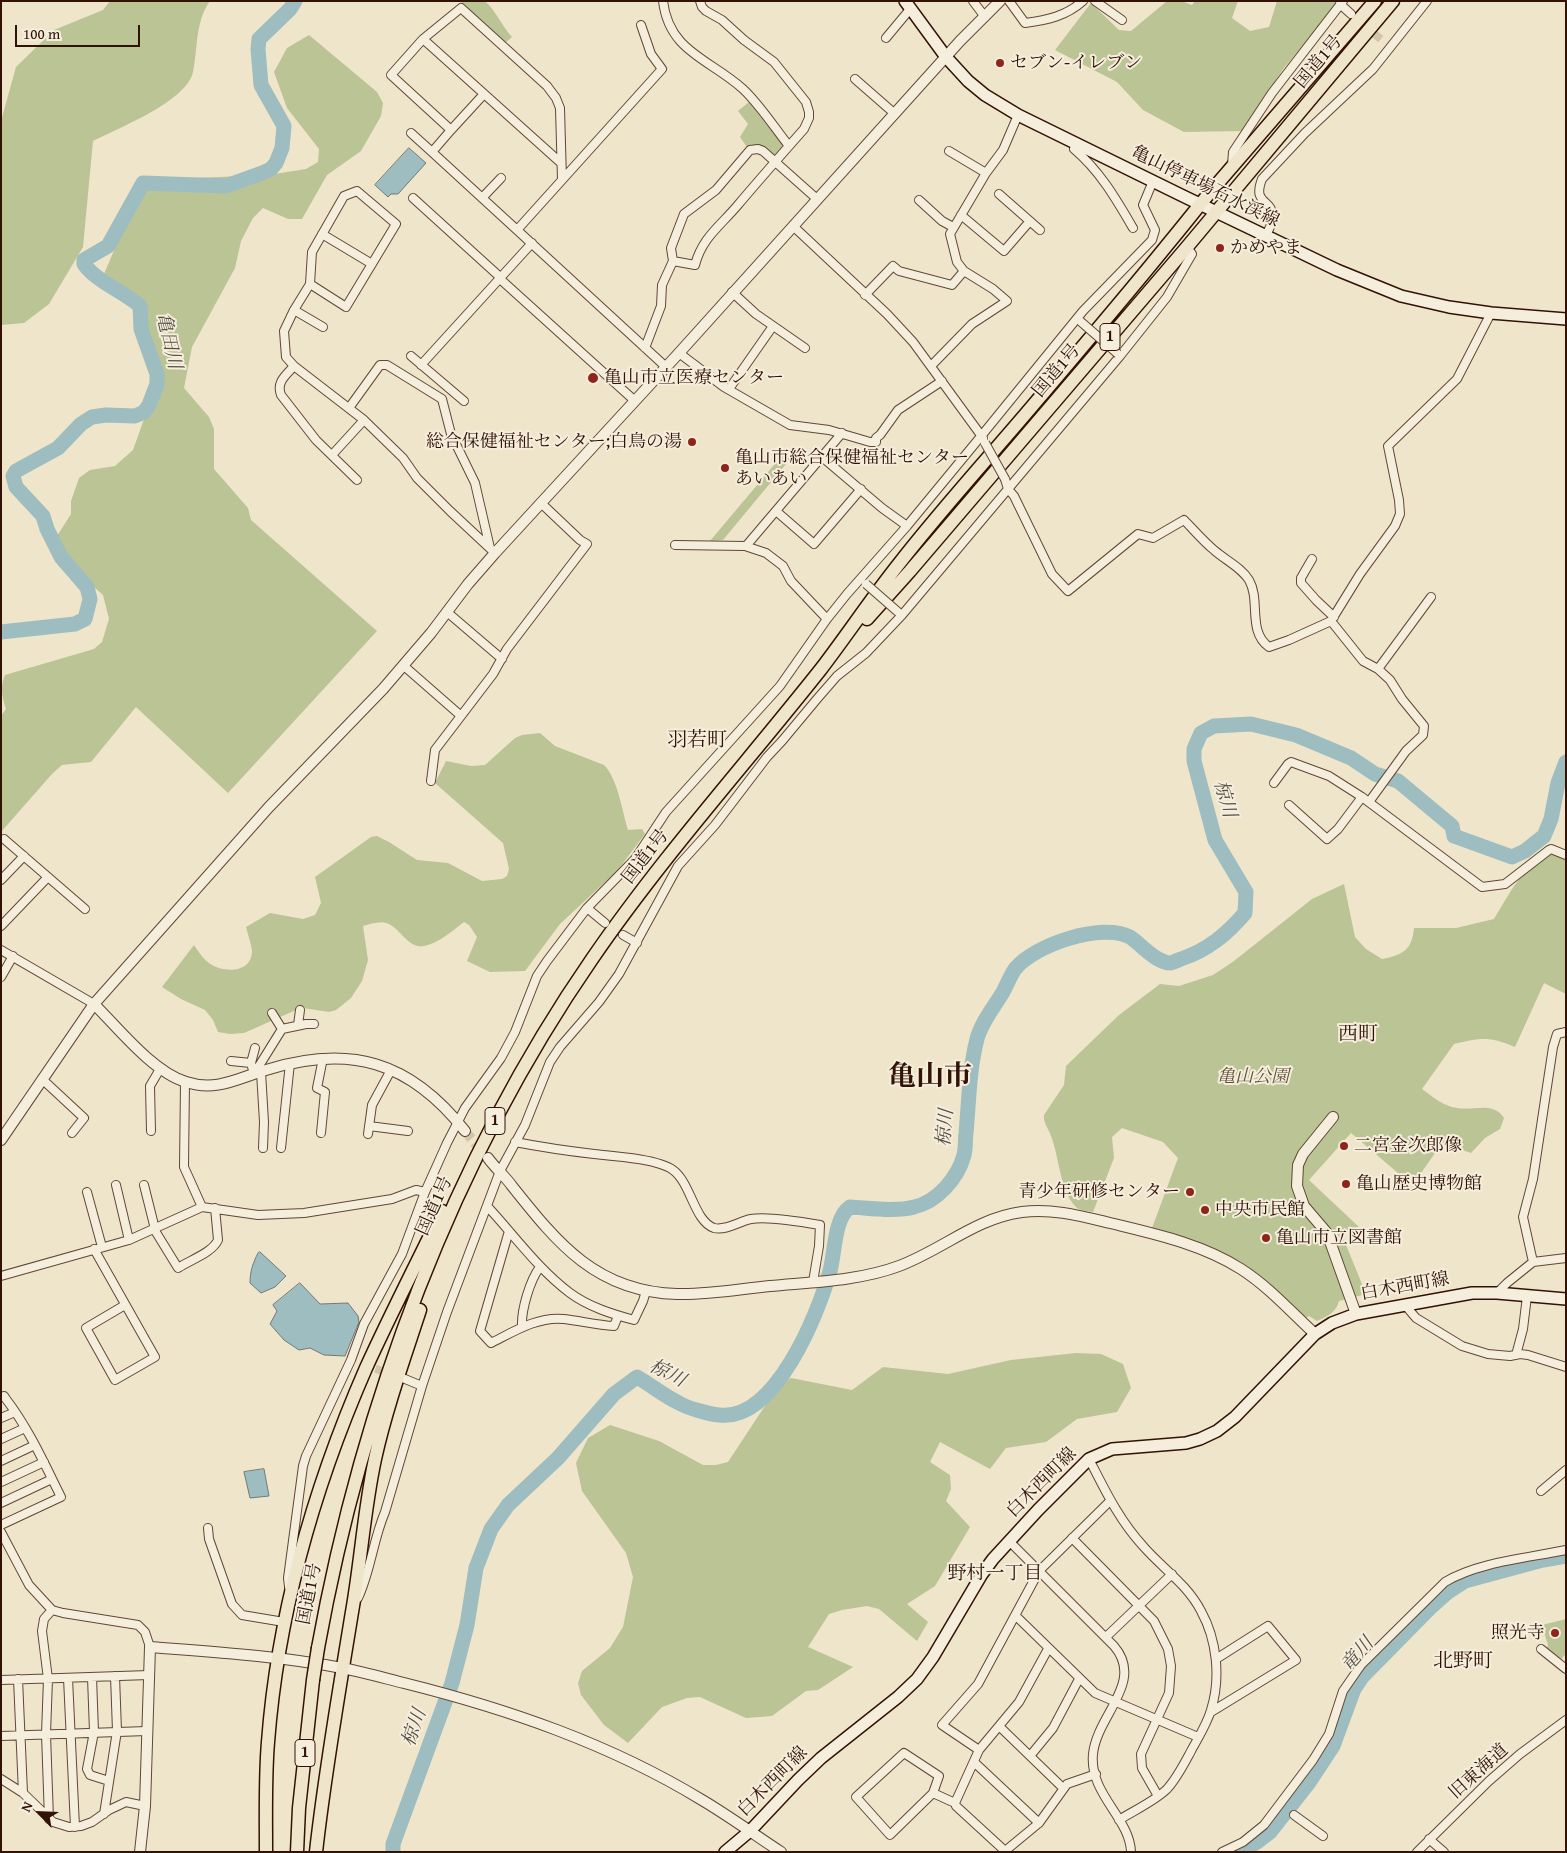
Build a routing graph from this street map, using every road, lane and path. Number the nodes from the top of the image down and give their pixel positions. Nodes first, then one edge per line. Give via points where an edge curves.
1 (663, 1) edge
2 (700, 1) edge
3 (973, 1) edge
4 (1000, 1) edge
5 (1009, 1) edge
6 (1083, 1) edge
7 (1095, 1) edge
8 (1375, 1) edge
9 (1393, 1) edge
10 (1427, 1) edge
11 (1342, 3) edge
12 (908, 5) edge
13 (1351, 14) tunnel mouth
14 (985, 17) junction
15 (1122, 20) dead end
16 (641, 25) dead end
17 (423, 38) junction
18 (886, 38) dead end
19 (1383, 41) tunnel mouth
20 (1390, 47) junction
21 (946, 58) junction
22 (855, 79) dead end
23 (484, 94) junction
24 (895, 114) junction
25 (1018, 115) junction
26 (451, 130) junction
27 (411, 133) dead end
28 (1076, 144) junction
29 (789, 146) junction
30 (950, 151) dead end
31 (432, 152) junction
32 (776, 161) junction
33 (561, 163) junction
34 (1232, 168) junction
35 (986, 173) junction
36 (501, 178) dead end
37 (562, 180) junction
38 (1153, 181) junction
39 (999, 194) dead end
40 (413, 198) dead end
41 (482, 198) junction
42 (818, 199) junction
43 (919, 200) dead end
44 (1200, 204) junction
45 (1216, 212) junction
46 (962, 215) junction
47 (1030, 221) junction
48 (793, 226) junction
49 (954, 227) junction
50 (1133, 228) dead end
51 (517, 230) junction
52 (1040, 230) dead end
53 (322, 234) junction
54 (1266, 236) junction
55 (532, 243) junction
56 (1187, 247) junction
57 (673, 261) junction
58 (372, 264) junction
59 (964, 271) junction
60 (500, 278) junction
61 (310, 284) junction
62 (732, 292) junction
63 (865, 295) junction
64 (294, 310) junction
65 (1491, 313) junction
66 (1562, 318) edge
67 (1078, 320) junction
68 (774, 326) junction
69 (323, 327) dead end
70 (646, 348) junction
71 (805, 348) dead end
72 (679, 353) junction
73 (1119, 355) junction
74 (411, 356) dead end
75 (421, 365) junction
76 (294, 366) junction
77 (931, 366) junction
78 (666, 367) junction
79 (942, 381) junction
80 (729, 389) junction
81 (635, 400) junction
82 (464, 401) dead end
83 (349, 408) junction
84 (364, 420) junction
85 (842, 433) junction
86 (983, 439) junction
87 (332, 455) junction
88 (822, 457) junction
89 (357, 480) dead end
90 (860, 489) junction
91 (1008, 489) junction
92 (541, 503) junction
93 (776, 511) junction
94 (907, 526) junction
95 (675, 545) dead end
96 (746, 546) junction
97 (492, 550) junction
98 (1312, 559) dead end
99 (860, 578) junction
100 (1430, 597) dead end
101 (447, 612) junction
102 (900, 613) junction
103 (827, 619) junction
104 (1332, 619) junction
105 (502, 659) junction
106 (404, 666) junction
107 (821, 668) junction
108 (1378, 669) junction
109 (460, 715) junction
110 (431, 781) dead end
111 (1274, 783) dead end
112 (1366, 799) junction
113 (1289, 805) dead end
114 (4, 839) dead end
115 (1566, 855) edge
116 (24, 856) junction
117 (48, 877) junction
118 (1, 880) edge
119 (587, 908) junction
120 (85, 909) dead end
121 (605, 923) dead end
122 (1, 926) edge
123 (623, 935) dead end
124 (637, 943) junction
125 (1, 950) edge
126 (13, 956) junction
127 (1, 977) edge
128 (94, 1004) junction
129 (300, 1010) dead end
130 (272, 1013) dead end
131 (314, 1024) dead end
132 (298, 1025) junction
133 (282, 1029) junction
134 (1566, 1032) edge
135 (255, 1048) dead end
136 (323, 1058) junction
137 (231, 1061) dead end
138 (290, 1063) junction
139 (251, 1064) junction
140 (160, 1069) junction
141 (391, 1070) junction
142 (258, 1073) junction
143 (42, 1079) junction
144 (185, 1082) junction
145 (1333, 1117) dead end
146 (495, 1121) junction
147 (458, 1122) junction
148 (150, 1131) dead end
149 (408, 1131) dead end
150 (465, 1131) tunnel mouth
151 (72, 1133) dead end
152 (321, 1133) dead end
153 (1, 1140) edge
154 (515, 1142) junction
155 (263, 1148) dead end
156 (281, 1148) dead end
157 (488, 1158) tunnel mouth
158 (500, 1171) junction
159 (116, 1185) dead end
160 (144, 1185) dead end
161 (87, 1192) dead end
162 (425, 1192) junction
163 (487, 1206) junction
164 (202, 1207) junction
165 (215, 1208) junction
166 (155, 1229) junction
167 (509, 1231) junction
168 (441, 1235) junction
169 (129, 1240) junction
170 (98, 1248) junction
171 (1566, 1258) edge
172 (1533, 1262) junction
173 (540, 1266) junction
174 (1, 1276) edge
175 (815, 1282) junction
176 (646, 1291) junction
177 (1497, 1293) junction
178 (1527, 1296) junction
179 (1566, 1299) edge
180 (125, 1305) junction
181 (1405, 1305) junction
182 (1356, 1314) junction
183 (618, 1316) junction
184 (522, 1327) junction
185 (1315, 1334) junction
186 (1516, 1355) junction
187 (350, 1360) junction
188 (362, 1364) tunnel mouth
189 (1566, 1367) edge
190 (405, 1380) dead end
191 (422, 1386) junction
192 (1, 1397) edge
193 (16, 1412) junction
194 (1, 1418) edge
195 (25, 1428) junction
196 (1, 1440) edge
197 (35, 1445) junction
198 (1089, 1459) junction
199 (1, 1461) edge
200 (44, 1462) junction
201 (1566, 1470) edge
202 (52, 1479) junction
203 (1, 1482) edge
204 (1540, 1490) dead end
205 (1110, 1501) junction
206 (1, 1504) edge
207 (1, 1525) edge
208 (208, 1528) dead end
209 (1, 1532) edge
210 (1072, 1538) junction
211 (1009, 1541) junction
212 (1566, 1550) edge
213 (1039, 1571) junction
214 (1172, 1574) junction
215 (290, 1593) junction
216 (1139, 1606) junction
217 (52, 1610) junction
218 (353, 1611) junction
219 (1016, 1616) junction
220 (284, 1622) junction
221 (1106, 1637) junction
222 (150, 1647) junction
223 (1048, 1649) junction
224 (1542, 1649) dead end
225 (277, 1659) junction
226 (1216, 1659) junction
227 (342, 1668) junction
228 (1566, 1669) edge
229 (149, 1675) junction
230 (115, 1676) junction
231 (92, 1677) junction
232 (68, 1678) junction
233 (18, 1679) junction
234 (48, 1679) junction
235 (1079, 1679) junction
236 (1, 1680) edge
237 (1115, 1701) junction
238 (1211, 1712) junction
239 (1157, 1718) junction
240 (1566, 1720) edge
241 (1000, 1727) junction
242 (147, 1730) junction
243 (117, 1731) junction
244 (94, 1732) junction
245 (71, 1733) junction
246 (46, 1734) junction
247 (21, 1735) junction
248 (1, 1736) edge
249 (1198, 1737) junction
250 (980, 1750) junction
251 (1030, 1756) junction
252 (974, 1762) junction
253 (1096, 1774) junction
254 (1, 1780) edge
255 (109, 1781) junction
256 (1064, 1788) junction
257 (23, 1793) junction
258 (933, 1794) junction
259 (1158, 1796) junction
260 (955, 1803) junction
261 (145, 1806) junction
262 (104, 1814) junction
263 (1294, 1816) dead end
264 (49, 1820) junction
265 (1119, 1820) junction
266 (1039, 1823) junction
267 (75, 1827) junction
268 (750, 1831) junction
269 (1323, 1836) dead end
270 (1429, 1838) junction
271 (266, 1847) edge
272 (140, 1852) edge
273 (297, 1852) edge
274 (316, 1852) edge
275 (725, 1852) edge
276 (781, 1852) edge
277 (1131, 1852) edge
278 (1222, 1852) edge
279 (1417, 1852) edge
280 (1444, 1852) edge

1 - 29 street via 666,19 676,37 686,48 744,90
2 - 29 street via 706,11 769,57 806,102 809,112 807,123
3 - 14 street
4 - 14 street
5 - 6 street via 1025,22 1050,20 1072,11
7 - 15 street
8 - 34 highway, 国道1号 / 1
9 - 45 highway, 国道1号 / 1
10 - 20 street
11 - 13 street
11 - 34 street via 1272,93 1233,152
12 - 18 street
12 - 21 main road, 亀山停車場石水渓線
14 - 21 street
16 - 37 street via 651,54 662,70
17 - 23 street
17 - 26 street via 391,75
17 - 33 street via 461,8 548,86 560,108
19 - 20 street
20 - 54 street via 1373,69 1262,179 1260,199 1271,210 1273,218
21 - 24 street
21 - 25 main road, 亀山停車場石水渓線 via 985,95
22 - 24 street
23 - 26 street
23 - 33 street
24 - 42 street
25 - 28 main road, 亀山停車場石水渓線
25 - 35 street via 1003,150
26 - 31 street
27 - 31 street
28 - 38 main road, 亀山停車場石水渓線
28 - 50 street via 1074,149 1090,163
29 - 32 street
30 - 35 street
31 - 41 street
32 - 42 street
32 - 57 street via 735,210 714,229 698,252 695,265
32 - 57 street via 758,149 746,153 716,190 684,214 672,248
33 - 37 street
34 - 44 highway, 国道1号 / 1
35 - 46 street
36 - 41 street
37 - 51 street
38 - 44 main road, 亀山停車場石水渓線
38 - 67 street via 1142,205 1154,225 1154,235
39 - 47 street
40 - 60 street
41 - 51 street
42 - 48 street
43 - 49 street via 942,221
44 - 45 main road, 亀山停車場石水渓線
44 - 107 highway, 国道1号 / 1 via 899,562
45 - 54 main road, 亀山停車場石水渓線
45 - 56 highway, 国道1号 / 1
46 - 47 street via 1004,251
46 - 49 street
47 - 52 street
48 - 62 street
48 - 63 street
49 - 59 street via 950,234 957,262
51 - 55 street
53 - 58 street
53 - 58 street via 344,196 357,192 396,224
53 - 61 street via 312,252
54 - 65 main road, 亀山停車場石水渓線 via 1401,296
55 - 60 street
55 - 70 street
56 - 73 street via 1192,254 1167,297
56 - 107 highway, 国道1号 / 1 via 910,571
57 - 70 street via 662,285 661,306
58 - 61 street via 346,307
59 - 63 street via 952,285 892,266
59 - 77 street via 1007,301 972,324
60 - 75 street
60 - 81 street
61 - 64 street
62 - 68 street
62 - 72 street
63 - 77 street via 887,314
64 - 69 street
64 - 76 street via 284,331 286,356
65 - 66 main road, 亀山停車場石水渓線
65 - 104 street via 1457,379 1388,446 1400,514
67 - 73 street, bridge
67 - 86 street via 1027,378
68 - 71 street
68 - 80 street
70 - 78 street
72 - 78 street
72 - 80 street
73 - 91 street
74 - 75 street
75 - 82 street
76 - 83 street
76 - 87 street via 279,385 281,395
77 - 79 street
78 - 81 street
79 - 85 street via 898,410 876,442 862,441
79 - 86 street
80 - 85 street via 790,425
81 - 92 street
83 - 84 street
83 - 97 street via 380,365 387,364 442,399 451,434 475,483
84 - 87 street
84 - 97 street via 403,458 417,478
85 - 88 street
86 - 91 street, bridge
86 - 94 street
87 - 89 street
88 - 90 street
88 - 93 street
90 - 93 street via 814,544
90 - 94 street
91 - 102 street
91 - 104 street via 1052,574 1068,591 1138,534 1153,538 1184,520 1248,579 1261,642 1269,647
92 - 97 street
92 - 105 street via 588,544
93 - 96 street
94 - 99 street
95 - 96 street
96 - 103 street via 766,553 783,566 791,581
97 - 101 street
98 - 104 street via 1301,583
99 - 102 street, bridge
99 - 103 street
100 - 108 street
101 - 105 street
101 - 106 street
102 - 124 street via 866,653 837,676 678,866
103 - 119 street via 786,678 666,812 635,860
104 - 108 street via 1363,661
105 - 109 street
106 - 109 street
106 - 128 street via 269,807
107 - 146 highway, 国道1号 / 1 via 699,817 608,936 527,1061
108 - 112 street via 1424,726 1423,735
109 - 110 street via 434,750
111 - 112 street via 1288,764 1295,762 1329,776
112 - 113 street via 1328,839
112 - 115 street via 1482,887 1505,884 1549,850
114 - 116 street
116 - 117 street
116 - 118 street
117 - 120 street
117 - 122 street
119 - 121 street
119 - 147 street via 537,976 501,1058
123 - 124 street
124 - 154 street via 599,1002 550,1062
125 - 126 street
126 - 127 street
126 - 128 street
128 - 140 street
128 - 143 street
129 - 132 street
130 - 133 street
131 - 132 street
132 - 133 street
133 - 142 street
134 - 172 street via 1556,1034 1533,1179 1523,1217
135 - 139 street
136 - 138 street
136 - 141 street via 355,1060
136 - 152 street via 317,1088 325,1092
137 - 139 street
138 - 142 street
138 - 156 street
139 - 142 street
140 - 144 street
140 - 148 street via 150,1086
141 - 147 street via 424,1088
141 - 149 street via 372,1105 369,1130
142 - 144 street via 228,1084 203,1086
142 - 155 street via 264,1122
143 - 151 street via 84,1118
143 - 153 street
144 - 164 street via 184,1167
145 - 182 street via 1303,1154 1298,1165 1297,1186 1304,1206 1327,1234
146 - 168 highway, 国道1号 / 1
146 - 215 highway, 1 via 479,1139 468,1159 367,1367 323,1477
147 - 150 street
147 - 162 street
154 - 158 street
154 - 175 street via 633,1159 672,1169 683,1180 703,1218 714,1228 760,1218 820,1225
157 - 158 street
158 - 163 street
158 - 176 street via 554,1236 579,1260 608,1279
159 - 169 street
160 - 166 street
161 - 170 street
162 - 165 street via 416,1190 392,1199 304,1213 258,1215
162 - 187 street via 402,1254 364,1324
163 - 167 street
163 - 191 street
164 - 165 street
164 - 166 street
165 - 166 street via 216,1244 178,1268
166 - 169 street
167 - 173 street
167 - 184 street via 480,1331 491,1343
168 - 218 highway, 1 via 444,1244 396,1382 375,1458
168 - 273 highway, 国道1号 / 1, bridge via 388,1370 340,1538 313,1680
169 - 170 street
170 - 174 street
170 - 180 street
171 - 172 street
172 - 177 street
173 - 183 street via 571,1293 598,1309
173 - 184 street via 522,1317
175 - 176 street via 687,1294
175 - 185 street via 872,1274 902,1265 969,1229 999,1217 1024,1211 1055,1212 1087,1217 1186,1243 1212,1254 1252,1277
176 - 183 street via 634,1320
177 - 178 main road, 白木西町線
177 - 181 main road, 白木西町線 via 1472,1293
178 - 179 main road, 白木西町線
178 - 186 street
180 - 180 street via 155,1357 115,1380 86,1328
181 - 182 main road, 白木西町線
181 - 186 street via 1416,1318 1462,1346 1488,1354
182 - 185 main road, 白木西町線
183 - 184 street via 614,1326 562,1319
185 - 198 main road, 白木西町線 via 1236,1417 1217,1431 1186,1442 1112,1449
186 - 189 street via 1528,1355
187 - 188 street
187 - 215 street via 303,1466 288,1578
190 - 191 street
191 - 218 street via 378,1528 368,1576
192 - 193 street via 4,1396
193 - 194 street
193 - 195 street
195 - 196 street
195 - 197 street
197 - 199 street
197 - 200 street
198 - 205 street
198 - 211 main road, 白木西町線
200 - 202 street
200 - 203 street
201 - 204 street
202 - 206 street
202 - 207 street via 61,1497
205 - 210 street
205 - 214 street via 1139,1542
208 - 220 street via 232,1604 242,1614
209 - 217 street via 29,1585
210 - 213 street
210 - 216 street
211 - 213 street
211 - 268 main road, 白木西町線 via 982,1574 917,1679 821,1758
212 - 278 street via 1476,1568 1454,1577 1436,1590 1353,1676 1340,1698 1324,1745 1264,1825 1243,1842
213 - 219 street
213 - 221 street
214 - 216 street
214 - 226 street via 1202,1611
215 - 220 highway
216 - 221 street
216 - 239 street via 1161,1633 1172,1666 1169,1693
217 - 222 street via 138,1625 145,1632
217 - 234 street via 44,1619 42,1631
218 - 227 highway
219 - 223 street
219 - 250 street via 978,1684 942,1725
220 - 225 highway
221 - 237 street via 1121,1654 1126,1670
222 - 225 street
222 - 229 street
223 - 235 street
223 - 241 street via 1019,1702
224 - 228 street
225 - 227 street
225 - 271 highway via 267,1744
226 - 238 street
226 - 238 street via 1268,1626 1296,1660
227 - 268 street via 469,1699 584,1740 702,1799
227 - 274 highway
229 - 230 street
229 - 242 street
230 - 231 street
230 - 243 street
231 - 232 street
231 - 244 street
232 - 234 street
232 - 245 street
233 - 234 street
233 - 236 street
233 - 247 street
234 - 246 street
235 - 237 street via 1095,1693
235 - 251 street via 1053,1728
237 - 239 street
237 - 253 street via 1096,1742 1093,1759
238 - 249 street
239 - 249 street
239 - 259 street via 1143,1748 1141,1762
240 - 270 street, 旧東海道 via 1520,1754
241 - 250 street
241 - 251 street
242 - 243 street
242 - 261 street
243 - 244 street
243 - 255 street
244 - 245 street
244 - 255 street via 87,1769 90,1775
245 - 246 street
245 - 267 street
246 - 247 street
246 - 264 street
247 - 248 street
247 - 257 street
249 - 259 street via 1178,1775
250 - 252 street
251 - 256 street
252 - 260 street
252 - 266 street
253 - 256 street
253 - 265 street via 1103,1796
254 - 257 street
255 - 262 street
256 - 266 street
257 - 264 street
258 - 258 street via 939,1776 904,1753 856,1798 890,1835
258 - 260 street
259 - 265 street
260 - 266 street via 1005,1851
261 - 262 street via 126,1802
261 - 272 street
262 - 267 street
263 - 269 street
264 - 267 street via 60,1826
265 - 277 street via 1130,1842
268 - 275 main road, 白木西町線
268 - 276 street
270 - 279 street, 旧東海道
270 - 280 street

